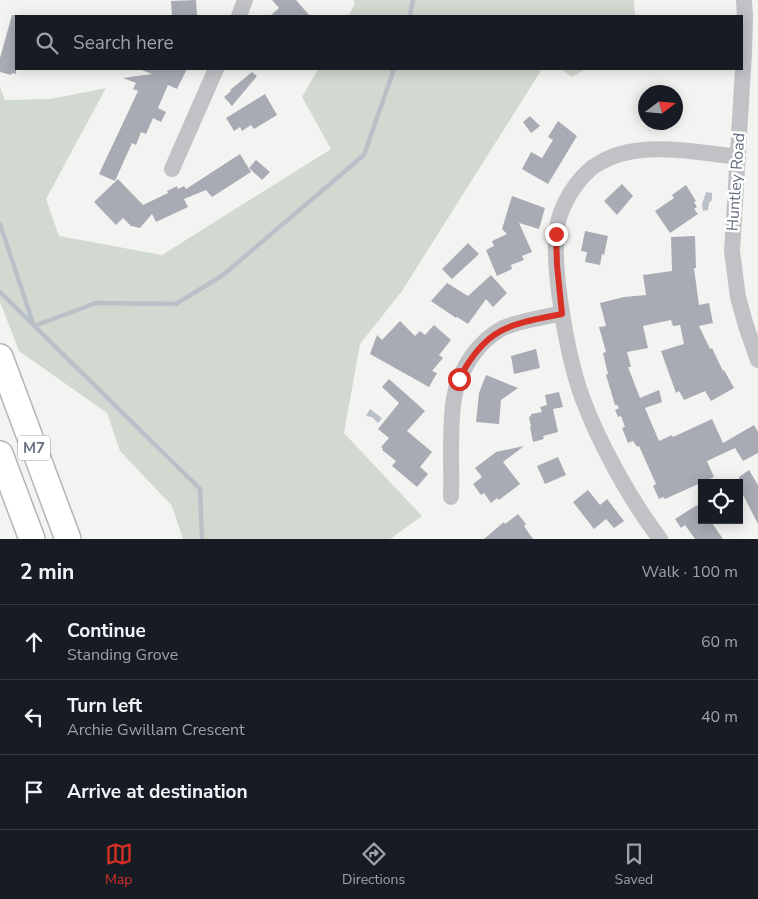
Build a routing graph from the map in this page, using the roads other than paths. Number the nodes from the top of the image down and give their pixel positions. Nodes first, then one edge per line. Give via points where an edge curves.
1 (245, 0) edge
2 (744, 0) edge
3 (239, 15) edge
4 (216, 70) edge
5 (738, 157) junction
6 (172, 169) dead end
7 (562, 314) junction
8 (0, 357) edge
9 (758, 360) edge
10 (0, 454) edge
11 (451, 497) dead end
12 (32, 539) edge
13 (68, 539) edge
14 (660, 539) edge

1 - 3 street
2 - 5 street, Huntley Road
4 - 6 street
5 - 7 street via 634,150 600,162 582,177 560,215 556,234
5 - 9 street, Huntley Road via 732,251 738,297
7 - 11 street via 504,328 490,337 466,366 454,398
7 - 14 street via 582,396 621,479
8 - 13 highway, M7
10 - 12 highway, M7

